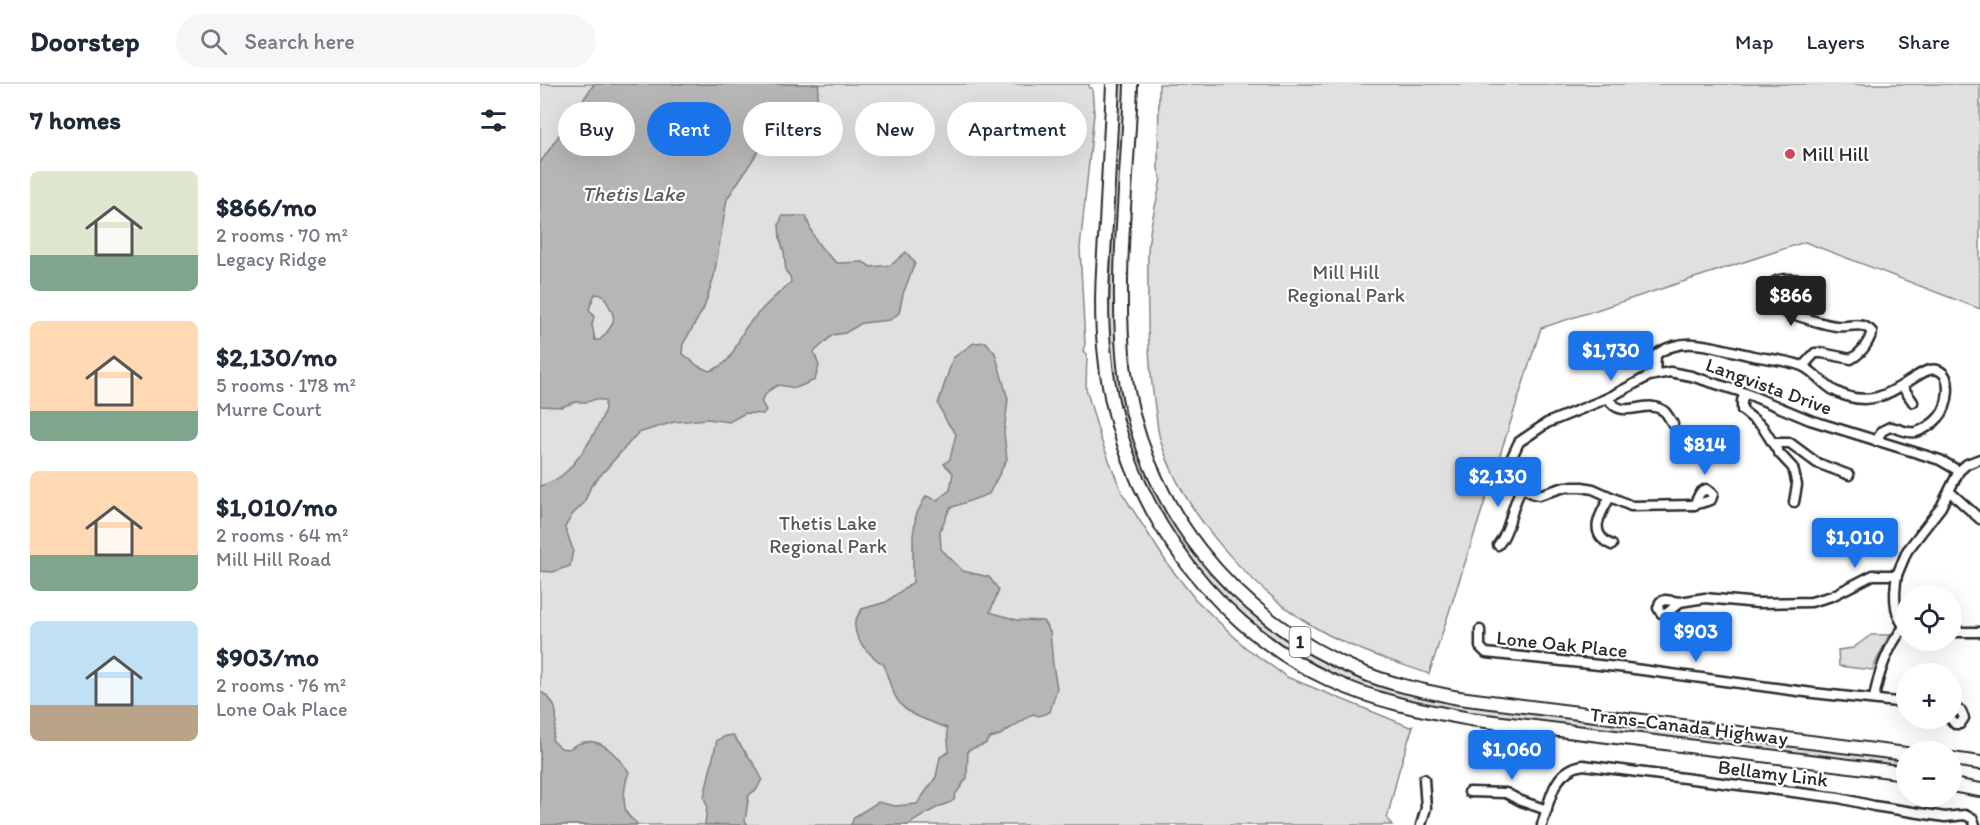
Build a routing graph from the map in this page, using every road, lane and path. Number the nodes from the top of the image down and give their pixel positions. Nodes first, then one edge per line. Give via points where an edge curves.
1 (1113, 84) edge
2 (1131, 84) edge
3 (1138, 84) edge
4 (1128, 143) junction
5 (1818, 282) dead end
6 (1803, 366) junction
7 (1655, 374) junction
8 (1902, 386) junction
9 (1745, 393) junction
10 (1608, 398) junction
11 (1913, 402) dead end
12 (1673, 424) dead end
13 (1876, 441) junction
14 (1773, 443) junction
15 (1980, 459) edge
16 (1959, 471) junction
17 (1849, 475) dead end
18 (1522, 488) junction
19 (1950, 492) junction
20 (1610, 497) junction
21 (1794, 502) dead end
22 (1694, 505) dead end
23 (1980, 519) edge
24 (1498, 545) dead end
25 (1612, 545) dead end
26 (1896, 574) junction
27 (1896, 600) edge
28 (1680, 602) dead end
29 (1480, 630) dead end
30 (1962, 632) edge
31 (1980, 632) edge
32 (1896, 643) edge
33 (1874, 699) junction
34 (1896, 702) edge
35 (1896, 753) edge
36 (1962, 760) edge
37 (1980, 763) edge
38 (1838, 764) junction
39 (1896, 772) edge
40 (1896, 776) edge
41 (1424, 779) dead end
42 (1962, 779) edge
43 (1980, 782) edge
44 (1962, 787) edge
45 (1980, 790) edge
46 (1469, 792) dead end
47 (1547, 810) junction
48 (1975, 824) edge
49 (1421, 825) edge
50 (1542, 825) edge

1 - 38 highway, Trans-Canada Highway / 1 via 1102,306 1112,406 1132,468 1164,532 1199,580 1240,620 1283,653 1329,679 1407,707 1481,720
2 - 4 highway, Trans-Canada Highway / 1
3 - 4 highway
4 - 35 highway, Trans-Canada Highway / 1 via 1121,316 1135,420 1154,473 1193,541 1218,573 1272,623 1335,661 1416,690
5 - 6 street via 1780,279 1770,284 1767,301 1772,308 1823,324 1860,325 1872,332 1859,354 1851,359 1815,353
6 - 7 street via 1694,344 1664,348 1656,355
6 - 8 street via 1835,391 1859,399 1884,396
7 - 9 street, Langvista Drive via 1680,373
7 - 10 street, Langvista Drive
8 - 11 street
8 - 13 street via 1926,370 1940,371 1948,384 1943,411 1923,429 1911,432 1890,427 1882,430
9 - 13 street, Langvista Drive via 1809,420
9 - 14 street via 1742,410 1762,426
10 - 12 street via 1620,410 1654,407 1664,411
10 - 18 street, Langvista Drive via 1547,423 1519,442 1510,468
13 - 16 street, Langvista Drive via 1940,460
14 - 17 street via 1790,443 1817,463
14 - 21 street via 1793,468 1797,485
15 - 16 street
16 - 19 street
18 - 20 street via 1539,495 1558,488 1582,487
18 - 24 street
19 - 23 street
19 - 26 street via 1907,551
20 - 22 street via 1637,507
20 - 25 street via 1599,516 1598,528 1602,539
26 - 27 street
26 - 28 street via 1873,575 1811,602 1749,603 1705,598
29 - 33 street, Lone Oak Place via 1480,647 1486,653
30 - 31 street
32 - 33 street via 1882,667
33 - 34 street, Lone Oak Place
36 - 37 highway
38 - 39 highway, Trans-Canada Highway / 1
38 - 40 highway
41 - 49 street via 1426,808
42 - 43 highway
44 - 45 highway
46 - 47 street via 1506,793
47 - 48 street, Bellamy Link via 1556,783 1565,771 1583,765 1839,798 1945,817 1965,815
47 - 50 street

